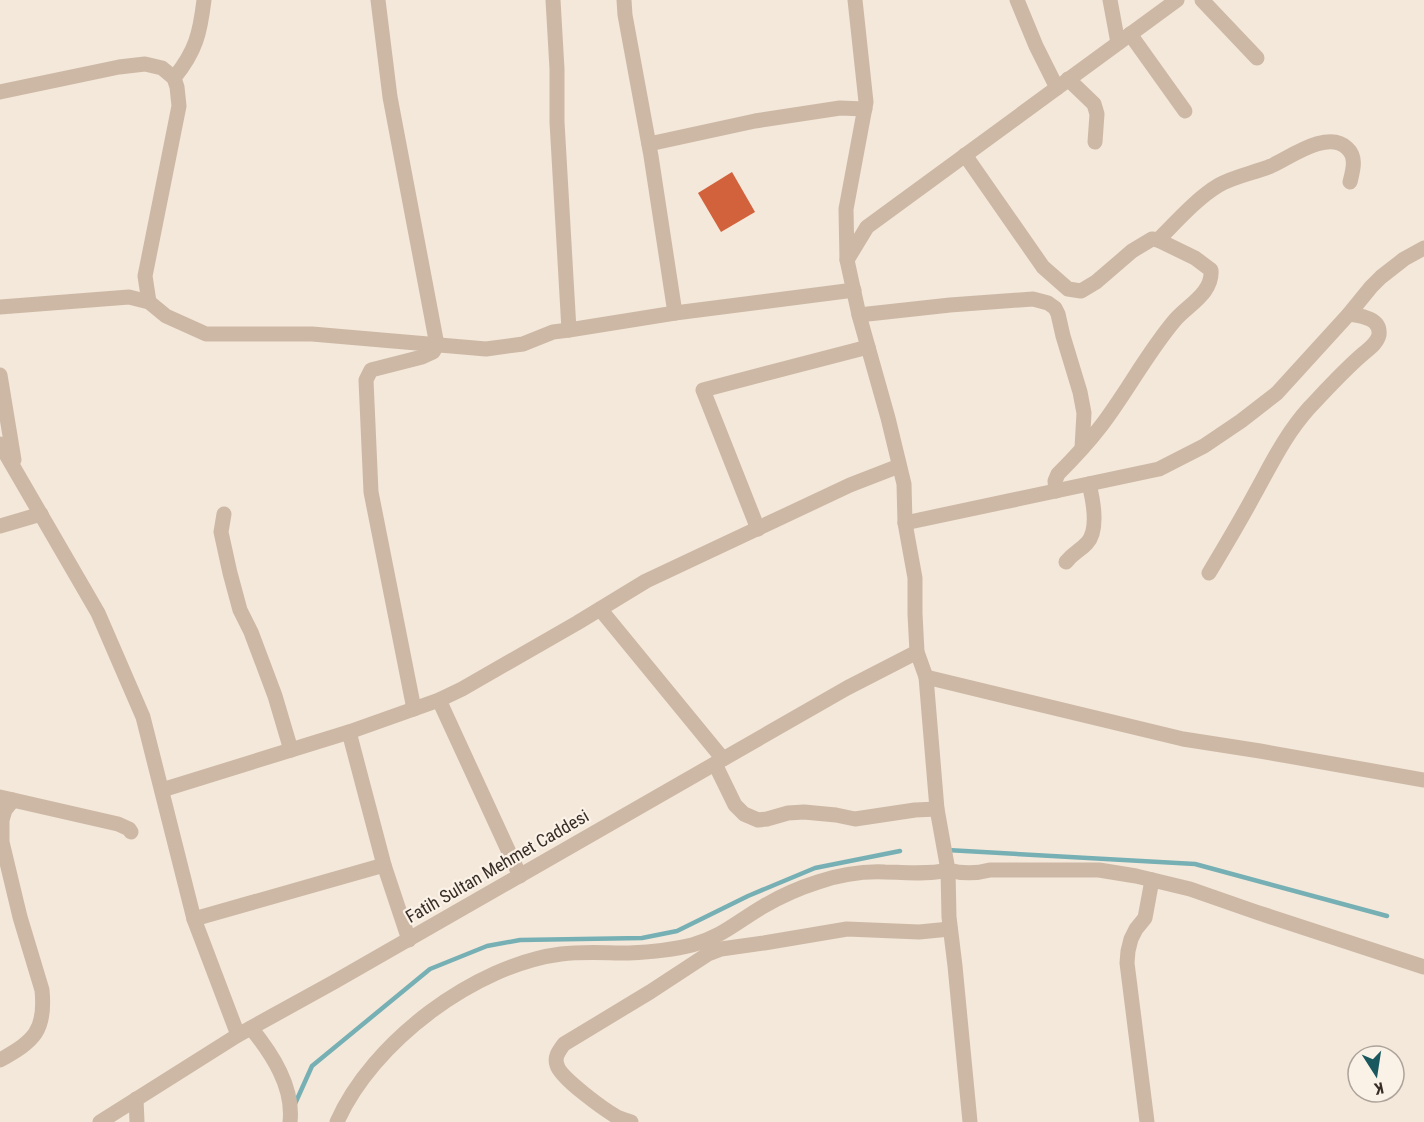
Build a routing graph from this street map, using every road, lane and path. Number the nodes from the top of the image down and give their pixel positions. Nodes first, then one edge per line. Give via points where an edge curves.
1 (204, 0) edge
2 (378, 0) edge
3 (553, 0) edge
4 (624, 0) edge
5 (855, 0) edge
6 (1017, 0) edge
7 (1110, 0) edge
8 (1178, 0) edge
9 (1202, 0) edge
10 (1124, 39) junction
11 (1257, 58) dead end
12 (174, 78) junction
13 (1063, 83) junction
14 (0, 92) edge
15 (865, 109) junction
16 (1185, 111) dead end
17 (1095, 142) dead end
18 (649, 144) junction
19 (965, 154) junction
20 (1350, 182) dead end
21 (1158, 240) junction
22 (1424, 248) edge
23 (847, 260) junction
24 (854, 290) junction
25 (149, 302) junction
26 (0, 307) edge
27 (1351, 312) junction
28 (675, 313) junction
29 (859, 315) junction
30 (569, 330) junction
31 (437, 345) junction
32 (868, 347) junction
33 (0, 375) edge
34 (0, 444) edge
35 (1082, 448) junction
36 (899, 466) junction
37 (15, 469) junction
38 (1089, 484) junction
39 (1056, 491) junction
40 (41, 514) junction
41 (224, 514) dead end
42 (905, 523) junction
43 (0, 526) edge
44 (758, 529) junction
45 (1066, 562) dead end
46 (1209, 573) dead end
47 (600, 609) junction
48 (917, 652) junction
49 (926, 677) junction
50 (439, 700) junction
51 (414, 709) junction
52 (349, 732) junction
53 (291, 750) junction
54 (719, 761) junction
55 (1424, 780) edge
56 (162, 790) junction
57 (7, 798) edge
58 (938, 809) junction
59 (131, 832) dead end
60 (384, 865) junction
61 (948, 870) junction
62 (520, 876) junction
63 (1152, 880) junction
64 (194, 919) junction
65 (950, 928) junction
66 (408, 940) junction
67 (1424, 967) edge
68 (244, 1031) junction
69 (0, 1060) edge
70 (136, 1099) junction
71 (100, 1122) edge
72 (137, 1122) edge
73 (290, 1122) edge
74 (337, 1122) edge
75 (631, 1122) edge
76 (970, 1122) edge
77 (1147, 1122) edge

1 - 12 street via 197,40
2 - 31 street via 390,97
3 - 30 street
4 - 18 street
5 - 15 street
6 - 13 street via 1036,46
7 - 10 street
8 - 10 street
9 - 11 street
10 - 13 street
10 - 16 street
12 - 14 street via 145,64
12 - 25 street via 179,106 145,276
13 - 17 street via 1094,104
13 - 19 street
15 - 18 street via 840,108 755,121
15 - 23 street via 846,209
18 - 28 street
19 - 21 street via 1043,267 1068,288 1081,291 1132,251 1149,240
19 - 23 street via 867,227
20 - 21 street via 1353,158 1343,144 1309,146 1272,166 1218,186
21 - 35 street via 1206,265 1211,270 1210,280 1200,297 1177,318
22 - 27 street via 1386,272
23 - 24 street
24 - 28 street
24 - 29 street
25 - 26 street via 129,297
25 - 31 street via 166,316 206,334 312,334
27 - 38 street via 1277,393 1204,446 1159,469
27 - 46 street via 1376,324 1376,343 1346,368 1294,424
28 - 30 street
29 - 32 street
29 - 35 street via 1033,299 1048,303 1058,314 1080,392 1084,412
30 - 31 street via 524,344 486,350
31 - 51 street via 422,357 370,370 366,380 371,492
32 - 36 street
32 - 44 street via 703,390
33 - 37 street
34 - 37 street
35 - 39 street via 1058,474
36 - 42 street via 904,484
36 - 44 street
37 - 40 street
38 - 39 street
38 - 45 street via 1094,529 1090,540
39 - 42 street
40 - 43 street
40 - 56 street via 98,613 143,717
41 - 53 street via 221,532 240,610
42 - 48 street via 915,578
44 - 47 street via 646,581
47 - 50 street
47 - 54 street
48 - 49 street
48 - 54 street, Fatih Sultan Mehmet Caddesi
49 - 55 street via 1183,738
49 - 58 street
50 - 51 street
50 - 62 street
51 - 52 street
52 - 53 street
52 - 60 street
53 - 56 street
54 - 58 street via 735,805 758,820 804,812 855,819
54 - 62 street, Fatih Sultan Mehmet Caddesi
56 - 64 street
57 - 59 street via 118,824
57 - 69 street via 3,842 43,1002 36,1033
58 - 61 street
60 - 64 street
60 - 66 street
61 - 63 street via 1099,870
61 - 65 street
61 - 74 street via 840,876 800,888 702,942 643,952 558,954 497,972 447,1000 404,1033 360,1081
62 - 66 street, Fatih Sultan Mehmet Caddesi
63 - 67 street via 1190,889
63 - 77 street via 1145,918 1128,951
64 - 68 street
65 - 75 street via 919,932 847,929 708,954 564,1044 556,1055 558,1070 590,1098
65 - 76 street
66 - 68 street, Fatih Sultan Mehmet Caddesi
68 - 70 street, Fatih Sultan Mehmet Caddesi
68 - 73 street via 272,1057 285,1083
70 - 71 street, Fatih Sultan Mehmet Caddesi
70 - 72 street

